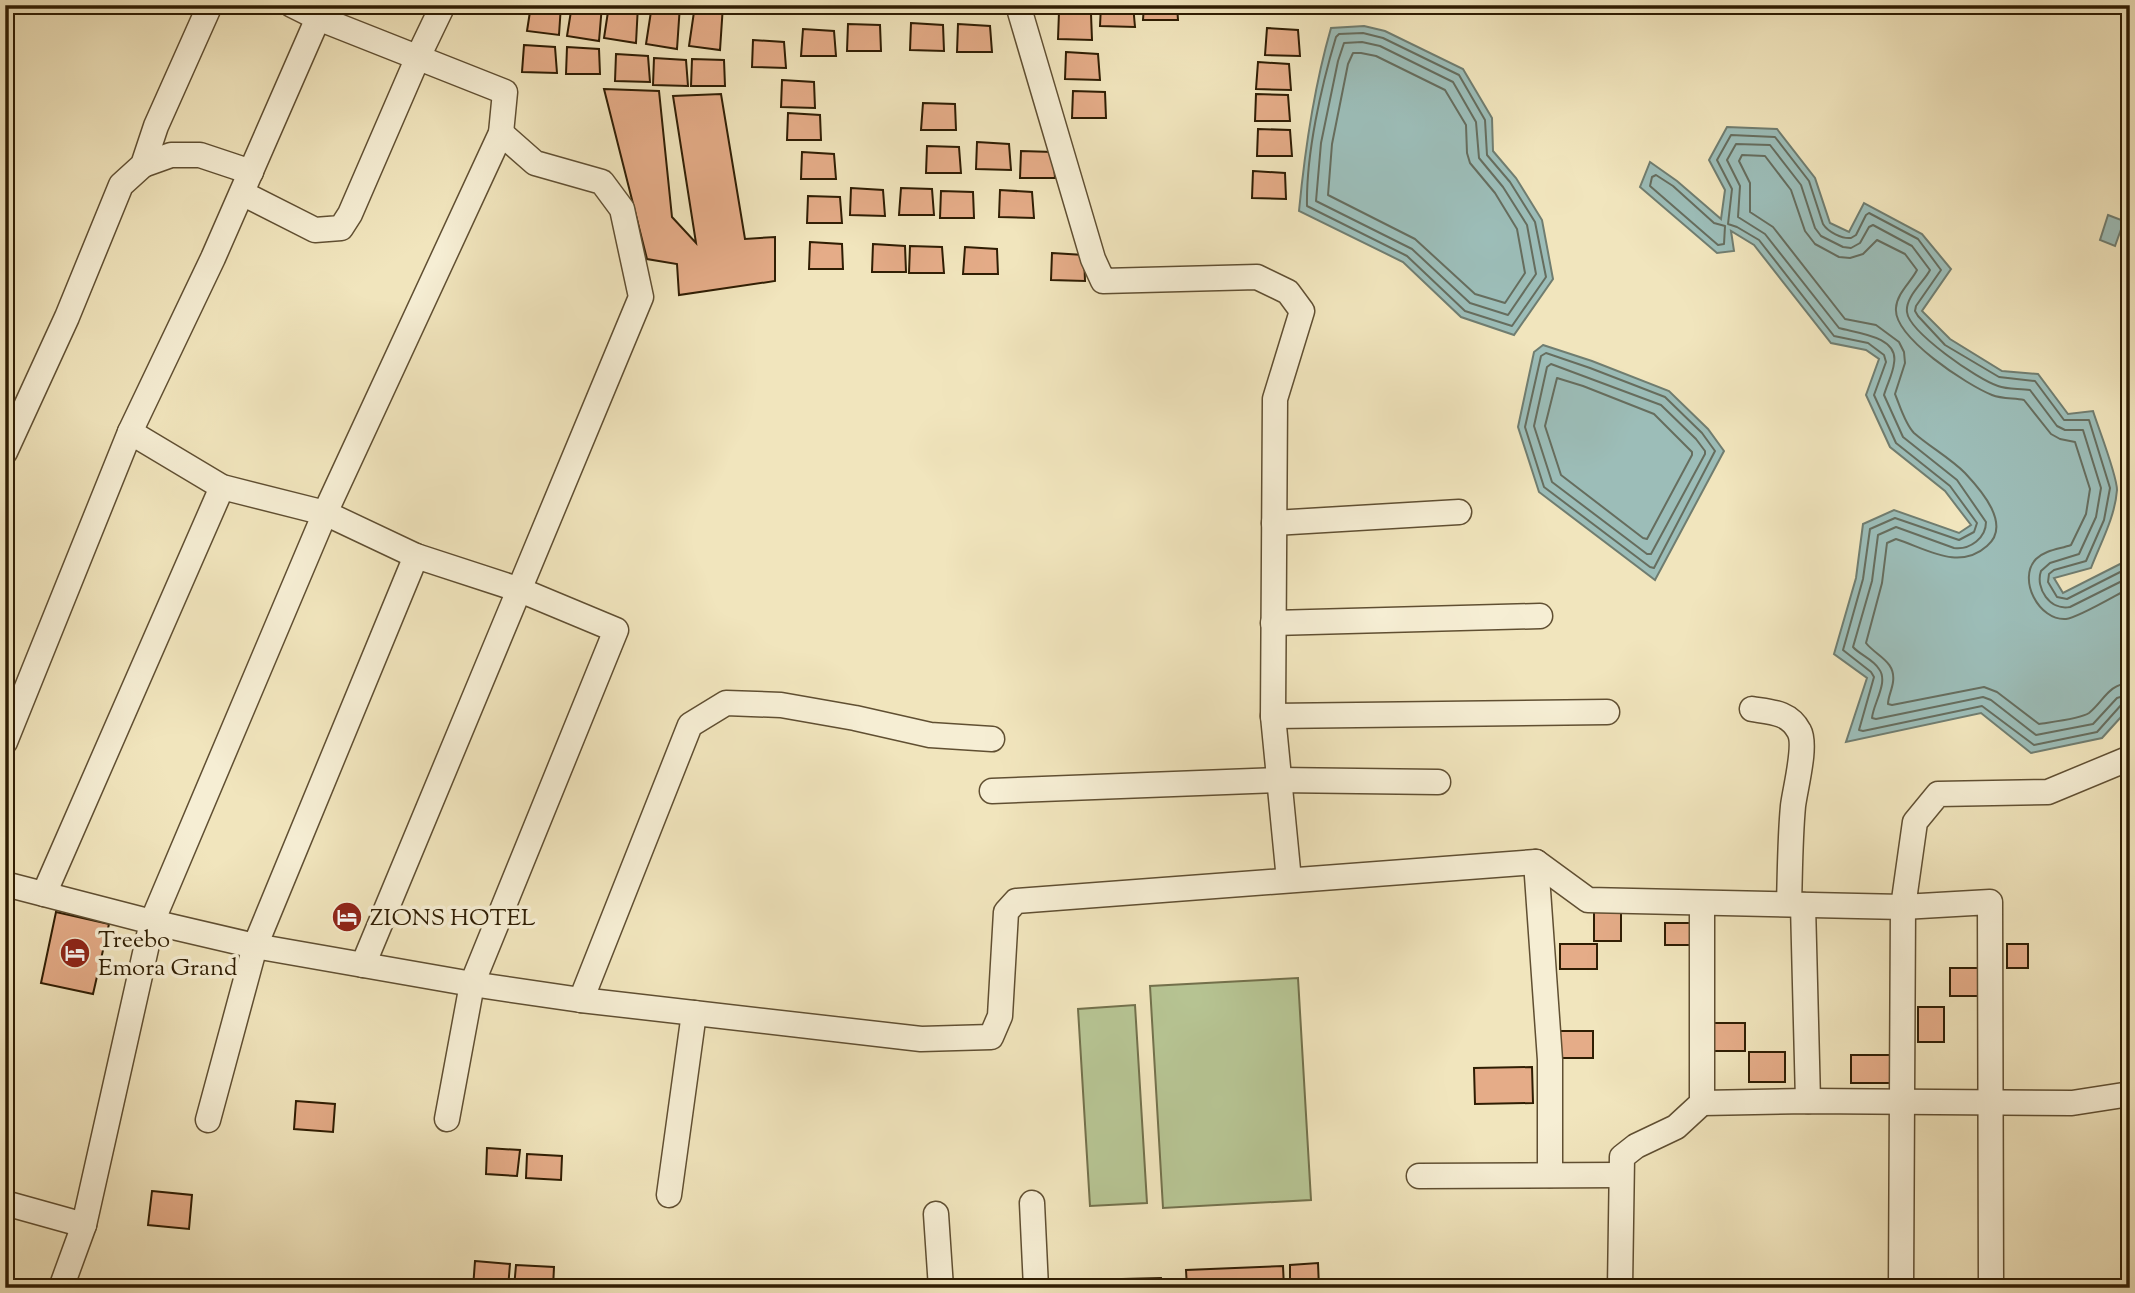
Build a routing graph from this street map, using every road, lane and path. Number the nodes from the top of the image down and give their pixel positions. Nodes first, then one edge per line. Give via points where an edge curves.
1 (211, 5) edge
2 (292, 5) edge
3 (443, 5) edge
4 (1018, 5) edge
5 (318, 18) junction
6 (418, 57) junction
7 (501, 133) junction
8 (143, 165) junction
9 (246, 182) junction
10 (130, 432) junction
11 (5, 452) edge
12 (222, 487) junction
13 (1459, 512) dead end
14 (325, 513) junction
15 (1274, 523) junction
16 (416, 556) junction
17 (520, 590) junction
18 (1540, 616) dead end
19 (1273, 623) junction
20 (1752, 709) dead end
21 (1607, 712) dead end
22 (1273, 716) junction
23 (992, 739) dead end
24 (5, 742) edge
25 (2130, 758) edge
26 (1278, 780) junction
27 (1438, 782) dead end
28 (992, 792) dead end
29 (1536, 862) junction
30 (1289, 880) junction
31 (5, 884) edge
32 (44, 894) junction
33 (1702, 903) junction
34 (1796, 905) junction
35 (1903, 906) junction
36 (152, 922) junction
37 (255, 946) junction
38 (363, 965) junction
39 (472, 984) junction
40 (581, 1000) junction
41 (694, 1013) junction
42 (2130, 1094) edge
43 (1808, 1101) junction
44 (1901, 1101) junction
45 (1991, 1101) junction
46 (1702, 1103) junction
47 (447, 1119) dead end
48 (208, 1120) dead end
49 (1550, 1175) junction
50 (1620, 1175) junction
51 (1419, 1176) dead end
52 (669, 1195) dead end
53 (5, 1203) edge
54 (1032, 1203) dead end
55 (936, 1214) dead end
56 (84, 1225) junction
57 (61, 1288) edge
58 (941, 1288) edge
59 (1036, 1288) edge
60 (1620, 1288) edge
61 (1901, 1288) edge
62 (1990, 1288) edge

1 - 8 street
2 - 5 street
3 - 6 street
4 - 15 street via 1103,281 1257,277 1288,292 1302,311 1275,399
5 - 6 street
5 - 9 street
6 - 7 street via 505,92
6 - 9 street via 341,228 315,230
7 - 14 street
7 - 17 street via 535,163 602,182 622,209 641,297
8 - 9 street via 171,155 200,155
8 - 11 street via 121,184
9 - 10 street
10 - 12 street
10 - 24 street
12 - 14 street
12 - 32 street
13 - 15 street
14 - 16 street
14 - 36 street
15 - 19 street
16 - 17 street
16 - 37 street
17 - 38 street
17 - 39 street via 616,630
18 - 19 street
19 - 22 street
20 - 34 street via 1790,718 1801,733 1793,806
21 - 22 street
22 - 26 street
23 - 40 street via 930,735 781,705 726,703 690,724
25 - 35 street via 2048,792 1938,794 1915,822
26 - 27 street
26 - 28 street
26 - 30 street
29 - 30 street
29 - 33 street via 1588,900
29 - 49 street via 1550,1060
30 - 41 street via 1016,901 1006,912 1000,1016 991,1037 921,1039
31 - 32 street
32 - 36 street
33 - 34 street
33 - 46 street
34 - 35 street
34 - 43 street
35 - 44 street
35 - 45 street via 1990,902
36 - 37 street
36 - 56 street
37 - 38 street
37 - 48 street
38 - 39 street
39 - 40 street
39 - 47 street
40 - 41 street
41 - 52 street
42 - 45 street via 2072,1103
43 - 44 street
43 - 46 street
44 - 45 street
44 - 61 street
45 - 62 street
46 - 50 street via 1676,1127 1622,1157
49 - 50 street
49 - 51 street
50 - 60 street
53 - 56 street
54 - 59 street
55 - 58 street
56 - 57 street

